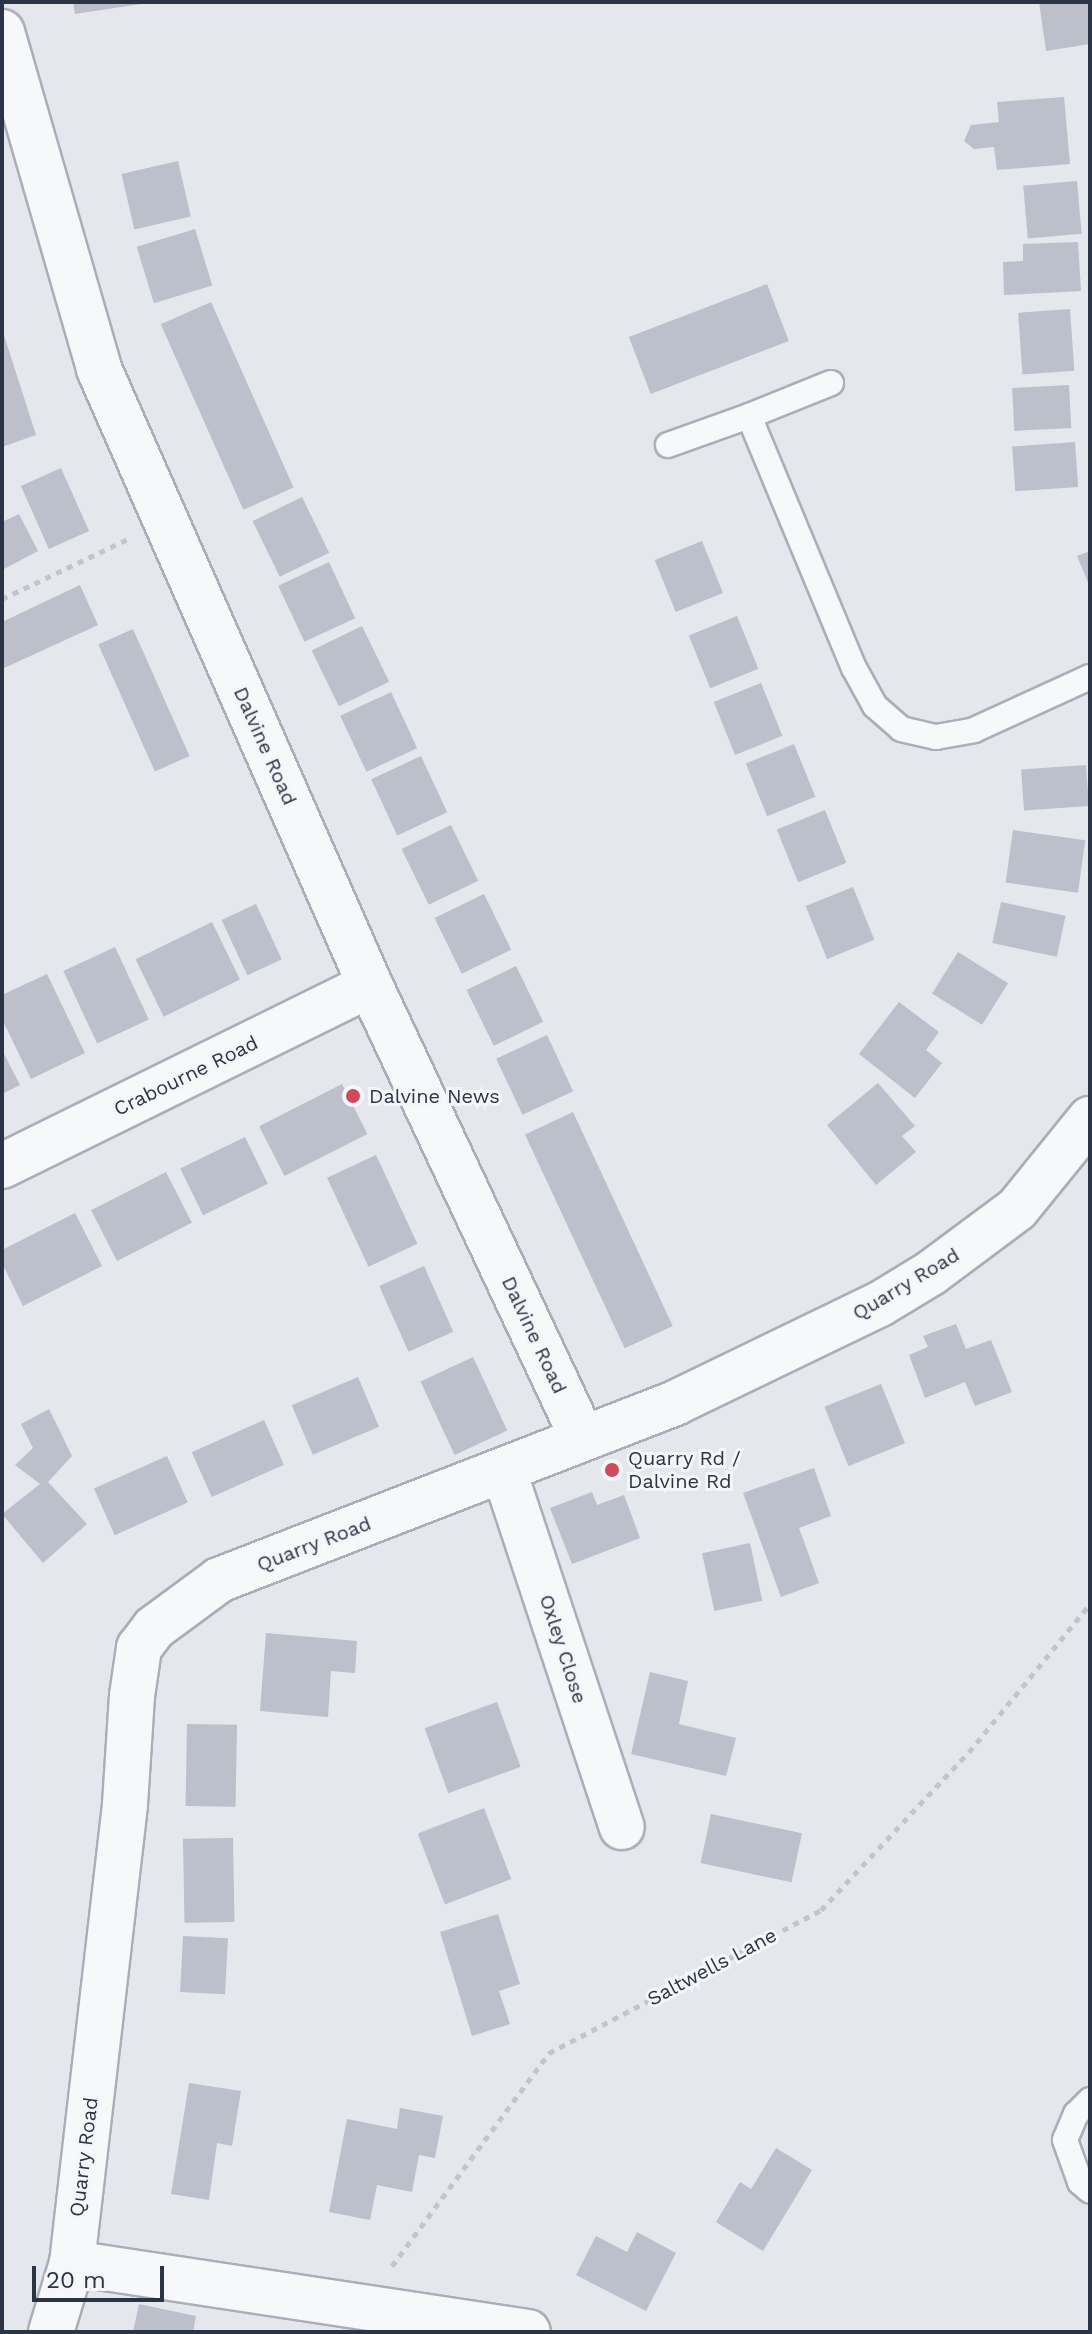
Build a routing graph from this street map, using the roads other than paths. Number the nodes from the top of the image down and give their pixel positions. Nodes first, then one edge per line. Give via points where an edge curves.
1 (2, 32) edge
2 (831, 383) dead end
3 (749, 416) junction
4 (668, 445) dead end
5 (1090, 677) edge
6 (370, 985) junction
7 (1090, 1119) edge
8 (2, 1166) edge
9 (583, 1439) junction
10 (504, 1471) junction
11 (622, 1827) dead end
12 (1090, 2100) edge
13 (1090, 2191) edge
14 (72, 2263) junction
15 (51, 2332) edge
16 (528, 2332) edge

1 - 6 street, Dalvine Road via 99,369
2 - 3 lane
3 - 4 lane
3 - 5 lane via 854,668 875,706 901,729 936,737 974,730
6 - 8 street, Crabourne Road
6 - 9 street, Dalvine Road
7 - 9 street, Quarry Road via 1017,1209 931,1273 677,1402
9 - 10 street, Quarry Road
10 - 11 street, Oxley Close
10 - 14 street, Quarry Road via 219,1580 181,1603 139,1648
12 - 13 lane via 1076,2114 1065,2140 1080,2182
14 - 15 street, Quarry Road
14 - 16 street

